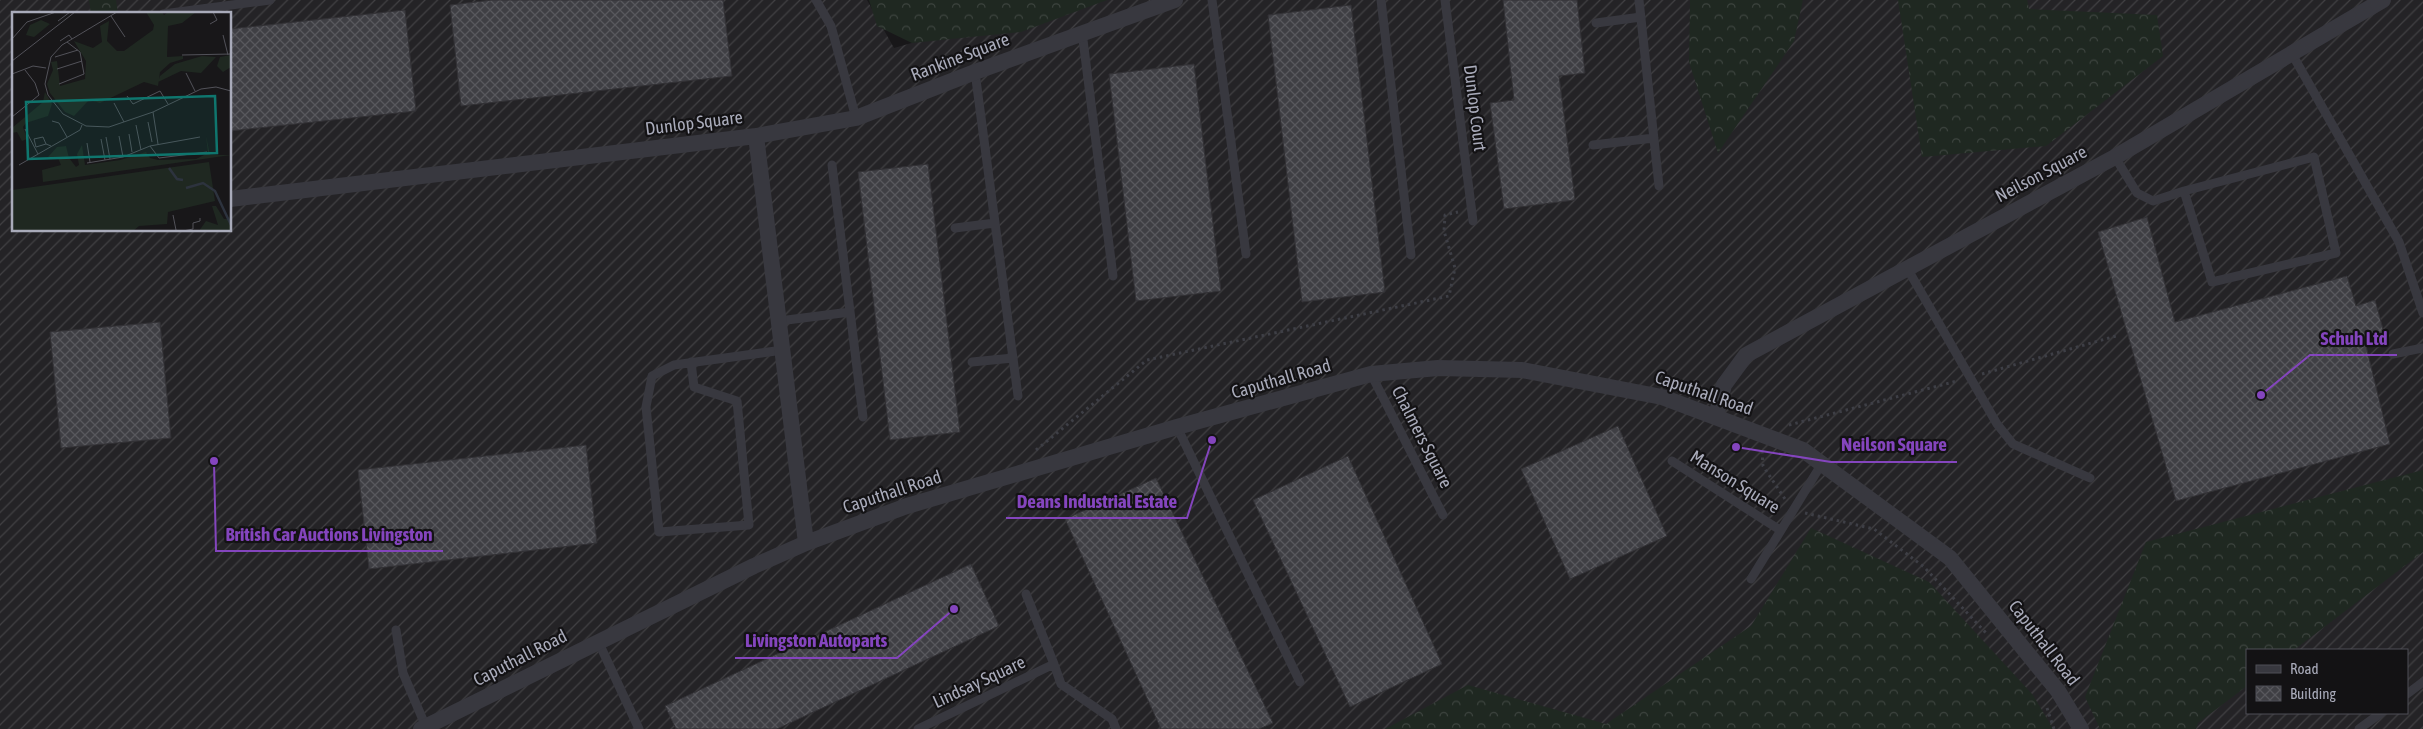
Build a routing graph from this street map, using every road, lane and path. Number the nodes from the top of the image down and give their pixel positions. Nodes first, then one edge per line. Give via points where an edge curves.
1 (270, 0) edge
2 (816, 0) edge
3 (1175, 0) edge
4 (1212, 0) edge
5 (1381, 0) edge
6 (1445, 0) edge
7 (1639, 0) edge
8 (2383, 0) edge
9 (178, 12) edge
10 (1641, 17) junction
11 (1596, 23) dead end
12 (1082, 32) junction
13 (2292, 54) junction
14 (975, 72) junction
15 (856, 118) junction
16 (756, 136) junction
17 (1654, 138) junction
18 (1593, 145) dead end
19 (2115, 157) junction
20 (832, 165) dead end
21 (1659, 186) dead end
22 (2184, 191) junction
23 (231, 199) edge
24 (1471, 209) junction
25 (1472, 221) dead end
26 (995, 223) junction
27 (955, 228) dead end
28 (1246, 254) dead end
29 (1411, 255) dead end
30 (1907, 268) junction
31 (1113, 276) dead end
32 (850, 312) junction
33 (2423, 313) edge
34 (779, 321) junction
35 (2116, 336) dead end
36 (2423, 348) edge
37 (783, 350) junction
38 (2393, 354) dead end
39 (1013, 358) junction
40 (691, 362) junction
41 (972, 362) dead end
42 (1371, 374) junction
43 (1970, 378) junction
44 (1018, 396) dead end
45 (1716, 416) junction
46 (863, 417) dead end
47 (1788, 425) dead end
48 (1177, 427) junction
49 (1760, 433) junction
50 (1034, 451) dead end
51 (1672, 461) dead end
52 (1821, 465) junction
53 (2090, 478) dead end
54 (1793, 510) junction
55 (1443, 514) dead end
56 (1780, 530) junction
57 (806, 543) junction
58 (1751, 578) dead end
59 (1026, 594) dead end
60 (396, 630) dead end
61 (1992, 639) dead end
62 (598, 641) junction
63 (1054, 664) junction
64 (1300, 682) dead end
65 (2423, 682) edge
66 (2408, 693) edge
67 (2046, 705) dead end
68 (2380, 714) edge
69 (423, 728) edge
70 (639, 729) edge
71 (918, 729) edge
72 (1116, 729) edge
73 (2054, 729) edge
74 (2081, 729) edge
75 (2359, 729) edge

1 - 9 lane
2 - 15 lane via 831,26
3 - 12 street, Rankine Square
4 - 28 lane
5 - 29 lane
6 - 24 lane, Dunlop Court
7 - 10 lane
8 - 13 street, Neilson Square
10 - 11 lane
10 - 17 lane
12 - 14 street, Rankine Square
12 - 31 lane
13 - 19 street, Neilson Square
13 - 33 lane via 2399,242
14 - 15 street, Rankine Square
14 - 26 lane
15 - 16 street, Rankine Square
16 - 23 street, Dunlop Square
16 - 34 street, Dunlop Square
17 - 18 lane
17 - 21 lane
19 - 22 lane via 2137,193 2153,201
19 - 30 street, Neilson Square
20 - 32 lane
22 - 22 lane via 2212,282 2336,253 2314,157
24 - 25 lane, Dunlop Court
24 - 50 path via 1445,215 1444,231 1455,268 1449,296 1147,360
26 - 27 lane
26 - 39 lane
30 - 43 lane
30 - 45 street, Neilson Square via 1746,354 1724,385
32 - 34 lane
32 - 46 lane
34 - 37 street, Dunlop Square
35 - 43 path
36 - 38 lane
37 - 40 lane
37 - 57 street, Dunlop Square
39 - 41 lane
39 - 44 lane
40 - 40 lane via 674,365 652,376 646,407 659,532 749,525 736,401 694,387
42 - 45 street, Caputhall Road via 1438,368 1522,370 1662,396
42 - 48 street, Caputhall Road
42 - 55 lane, Chalmers Square
43 - 47 path
43 - 53 lane via 1996,424 2013,444
45 - 49 street, Caputhall Road
48 - 57 street, Caputhall Road via 908,506
48 - 64 lane
49 - 52 street, Caputhall Road via 1802,450
49 - 54 path via 1763,466
51 - 56 lane, Manson Square
52 - 54 lane, Manson Square
52 - 74 street, Caputhall Road via 1950,558 2058,691
54 - 56 lane, Manson Square
54 - 61 path via 1874,529 1924,568
56 - 58 lane, Manson Square
57 - 62 street, Caputhall Road
59 - 63 lane, Lindsay Square
60 - 69 lane via 403,673
62 - 69 street, Caputhall Road
62 - 70 lane
63 - 71 lane, Lindsay Square
63 - 72 lane, Lindsay Square via 1061,684 1112,719
65 - 66 lane
67 - 73 path
68 - 75 lane

